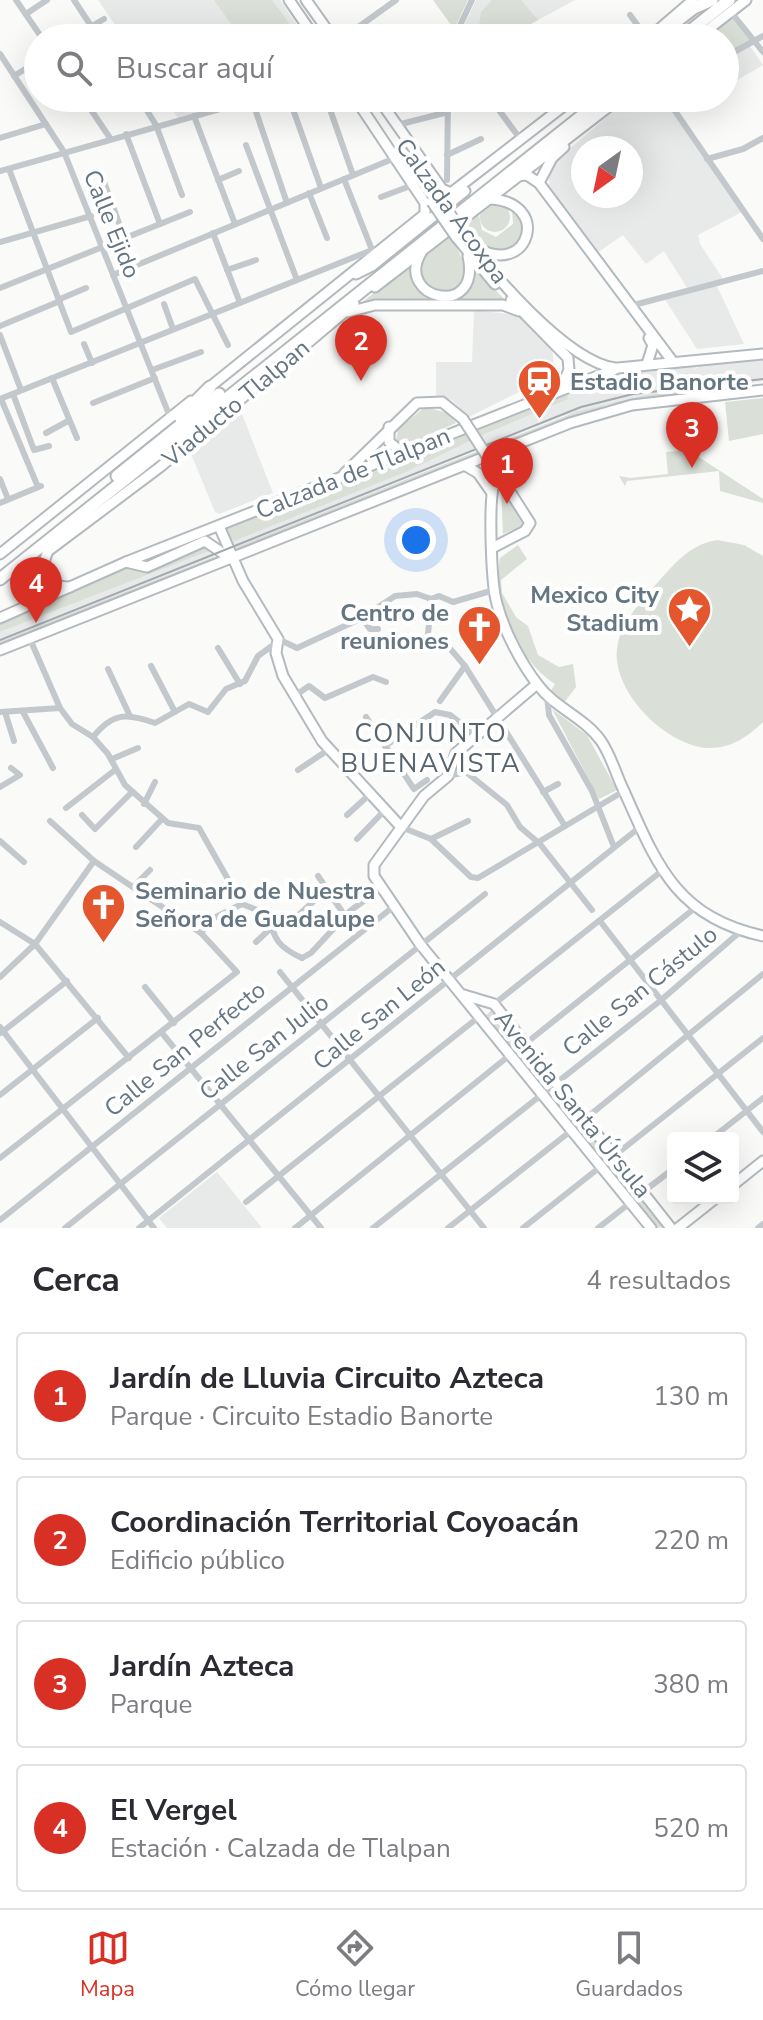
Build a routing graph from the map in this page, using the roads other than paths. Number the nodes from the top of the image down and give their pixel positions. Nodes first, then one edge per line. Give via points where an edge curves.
1 (16, 0) edge
2 (47, 0) edge
3 (74, 0) edge
4 (289, 0) edge
5 (396, 0) edge
6 (472, 0) edge
7 (693, 0) edge
8 (714, 0) edge
9 (746, 0) edge
10 (312, 2) edge
11 (730, 6) edge
12 (26, 14) junction
13 (711, 14) junction
14 (630, 15) dead end
15 (104, 19) dead end
16 (33, 24) edge
17 (91, 24) edge
18 (95, 24) edge
19 (305, 24) edge
20 (325, 24) edge
21 (363, 24) edge
22 (461, 24) edge
23 (638, 24) edge
24 (666, 24) edge
25 (671, 24) edge
26 (684, 24) edge
27 (698, 24) edge
28 (702, 24) edge
29 (711, 24) edge
30 (763, 36) edge
31 (754, 41) junction
32 (739, 49) edge
33 (763, 52) edge
34 (0, 54) edge
35 (24, 70) edge
36 (14, 76) junction
37 (24, 91) edge
38 (38, 112) edge
39 (92, 112) edge
40 (148, 112) edge
41 (209, 112) edge
42 (260, 112) edge
43 (294, 112) edge
44 (331, 112) edge
45 (365, 112) edge
46 (367, 112) edge
47 (383, 112) edge
48 (386, 112) edge
49 (448, 112) joint
50 (500, 112) edge
51 (550, 112) edge
52 (574, 112) edge
53 (586, 112) edge
54 (602, 112) edge
55 (675, 112) edge
56 (194, 116) junction
57 (46, 124) junction
58 (156, 125) junction
59 (397, 125) junction
60 (580, 129) junction
61 (126, 134) junction
62 (0, 138) edge
63 (110, 138) junction
64 (763, 138) edge
65 (481, 139) dead end
66 (521, 140) junction
67 (246, 145) dead end
68 (64, 152) junction
69 (447, 155) junction
70 (395, 158) junction
71 (707, 159) junction
72 (495, 161) junction
73 (9, 169) junction
74 (0, 171) edge
75 (239, 171) dead end
76 (353, 175) junction
77 (516, 176) junction
78 (103, 179) dead end
79 (344, 179) junction
80 (218, 180) junction
81 (436, 180) junction
82 (447, 180) junction
83 (539, 183) junction
84 (413, 185) junction
85 (321, 188) junction
86 (460, 188) junction
87 (309, 193) junction
88 (182, 195) dead end
89 (381, 197) dead end
90 (436, 199) junction
91 (487, 199) junction
92 (287, 203) junction
93 (270, 210) junction
94 (190, 212) dead end
95 (91, 216) junction
96 (160, 224) junction
97 (235, 224) junction
98 (33, 233) junction
99 (213, 233) junction
100 (124, 237) junction
101 (327, 238) dead end
102 (763, 239) edge
103 (0, 242) edge
104 (102, 247) junction
105 (468, 248) junction
106 (422, 251) junction
107 (373, 252) junction
108 (256, 260) dead end
109 (47, 269) junction
110 (227, 270) junction
111 (763, 271) edge
112 (113, 275) junction
113 (297, 280) junction
114 (336, 283) junction
115 (0, 288) edge
116 (86, 288) dead end
117 (60, 300) junction
118 (240, 303) junction
119 (164, 304) dead end
120 (126, 307) junction
121 (632, 308) junction
122 (211, 314) junction
123 (342, 315) junction
124 (526, 315) junction
125 (0, 326) edge
126 (173, 329) junction
127 (0, 335) edge
128 (141, 343) junction
129 (84, 344) dead end
130 (228, 345) dead end
131 (201, 352) dead end
132 (763, 354) edge
133 (673, 362) junction
134 (92, 363) junction
135 (647, 364) junction
136 (618, 368) junction
137 (153, 374) junction
138 (52, 378) junction
139 (210, 387) junction
140 (560, 389) junction
141 (21, 390) junction
142 (763, 390) edge
143 (13, 394) junction
144 (1, 399) edge
145 (93, 403) dead end
146 (170, 417) junction
147 (214, 419) junction
148 (68, 421) junction
149 (389, 426) junction
150 (46, 433) dead end
151 (77, 438) dead end
152 (523, 442) junction
153 (49, 446) dead end
154 (402, 452) junction
155 (150, 459) junction
156 (466, 466) junction
157 (127, 467) junction
158 (341, 477) junction
159 (0, 479) edge
160 (492, 493) junction
161 (8, 499) junction
162 (0, 503) edge
163 (219, 526) junction
164 (494, 547) junction
165 (0, 554) edge
166 (231, 559) junction
167 (126, 562) junction
168 (0, 571) edge
169 (0, 579) edge
170 (73, 587) junction
171 (494, 590) junction
172 (431, 599) junction
173 (0, 618) edge
174 (362, 618) junction
175 (378, 629) dead end
176 (30, 639) junction
177 (277, 641) junction
178 (218, 648) dead end
179 (0, 650) edge
180 (151, 666) dead end
181 (465, 666) junction
182 (108, 669) dead end
183 (386, 682) dead end
184 (240, 684) junction
185 (537, 684) junction
186 (296, 695) junction
187 (547, 696) junction
188 (440, 701) dead end
189 (60, 708) junction
190 (2, 712) edge
191 (23, 712) junction
192 (175, 712) junction
193 (129, 714) junction
194 (366, 717) dead end
195 (494, 718) junction
196 (476, 735) junction
197 (93, 737) junction
198 (14, 741) dead end
199 (385, 746) junction
200 (138, 748) dead end
201 (328, 750) junction
202 (416, 758) dead end
203 (112, 759) junction
204 (11, 768) dead end
205 (53, 768) dead end
206 (400, 769) junction
207 (115, 770) junction
208 (298, 770) dead end
209 (448, 776) junction
210 (427, 780) dead end
211 (155, 782) dead end
212 (558, 784) dead end
213 (2, 786) edge
214 (624, 791) junction
215 (132, 792) junction
216 (543, 792) junction
217 (369, 795) junction
218 (144, 804) junction
219 (597, 807) junction
220 (66, 808) dead end
221 (384, 811) junction
222 (82, 815) dead end
223 (347, 815) dead end
224 (162, 819) junction
225 (50, 821) dead end
226 (468, 821) dead end
227 (565, 826) junction
228 (401, 827) junction
229 (640, 827) junction
230 (357, 839) dead end
231 (431, 839) junction
232 (0, 841) edge
233 (540, 844) junction
234 (136, 847) dead end
235 (614, 847) junction
236 (94, 861) junction
237 (24, 862) dead end
238 (150, 870) dead end
239 (663, 870) junction
240 (318, 876) dead end
241 (571, 885) junction
242 (134, 886) junction
243 (327, 889) junction
244 (380, 889) junction
245 (485, 894) dead end
246 (242, 904) junction
247 (393, 907) junction
248 (695, 908) junction
249 (592, 910) dead end
250 (345, 916) junction
251 (292, 921) dead end
252 (600, 921) junction
253 (0, 922) edge
254 (271, 928) junction
255 (741, 931) junction
256 (201, 933) junction
257 (763, 936) edge
258 (256, 942) dead end
259 (35, 944) junction
260 (420, 944) junction
261 (302, 958) junction
262 (629, 961) junction
263 (280, 972) dead end
264 (311, 972) junction
265 (763, 974) edge
266 (0, 977) edge
267 (450, 980) junction
268 (67, 981) junction
269 (145, 987) dead end
270 (293, 987) junction
271 (464, 995) junction
272 (660, 1001) junction
273 (494, 1004) junction
274 (480, 1016) junction
275 (98, 1018) junction
276 (174, 1023) junction
277 (322, 1024) junction
278 (1, 1031) edge
279 (162, 1033) junction
280 (688, 1038) junction
281 (763, 1038) edge
282 (525, 1044) junction
283 (511, 1054) junction
284 (129, 1058) junction
285 (351, 1059) junction
286 (192, 1068) junction
287 (32, 1070) junction
288 (717, 1075) junction
289 (556, 1083) junction
290 (543, 1093) junction
291 (0, 1095) edge
292 (381, 1096) junction
293 (763, 1098) edge
294 (222, 1103) junction
295 (61, 1108) junction
296 (746, 1111) junction
297 (585, 1119) junction
298 (572, 1130) junction
299 (720, 1132) edge
300 (763, 1132) edge
301 (410, 1135) junction
302 (250, 1139) junction
303 (92, 1147) junction
304 (614, 1156) junction
305 (0, 1158) edge
306 (763, 1161) edge
307 (601, 1166) junction
308 (441, 1174) junction
309 (667, 1174) edge
310 (280, 1177) junction
311 (739, 1180) edge
312 (120, 1184) junction
313 (643, 1192) junction
314 (246, 1202) dead end
315 (630, 1203) junction
316 (708, 1204) edge
317 (470, 1211) junction
318 (311, 1215) junction
319 (0, 1220) edge
320 (149, 1220) junction
321 (763, 1224) edge
322 (65, 1228) edge
323 (139, 1228) edge
324 (154, 1228) edge
325 (295, 1228) edge
326 (321, 1228) edge
327 (373, 1228) edge
328 (448, 1228) edge
329 (484, 1228) edge
330 (523, 1228) edge
331 (598, 1228) edge
332 (651, 1228) edge
333 (671, 1228) edge
334 (678, 1228) edge
335 (758, 1228) edge

1 - 12 street
2 - 12 street
3 - 17 street
4 - 19 main road
5 - 21 street
6 - 22 street
7 - 24 main road
8 - 25 highway
8 - 26 highway
9 - 11 main road
10 - 20 main road
11 - 13 highway
11 - 29 main road
11 - 31 street
12 - 16 street
13 - 27 highway
13 - 28 highway
14 - 23 street
15 - 18 street
30 - 31 street
31 - 32 street
31 - 33 street
34 - 36 street, Calle Ejido
35 - 36 street
36 - 37 street, Calle Ejido
38 - 57 street, Calle Ejido
39 - 63 street
40 - 58 street
41 - 56 street
42 - 92 street
43 - 85 street
44 - 76 street
45 - 70 main road, Viaducto Tlalpan
46 - 90 main road, Calzada Acoxpa
47 - 90 main road, Calzada Acoxpa
48 - 59 main road
49 - 59 street
49 - 69 street
50 - 66 street
51 - 66 main road
52 - 157 highway, Viaducto Tlalpan
53 - 155 highway, Viaducto Tlalpan
54 - 60 main road, Viaducto Tlalpan
55 - 71 street
56 - 58 street
56 - 80 street
57 - 62 street
57 - 68 street, Calle Ejido
58 - 61 street
58 - 88 street
59 - 81 main road
60 - 77 main road, Viaducto Tlalpan
60 - 83 main road via 552,158
61 - 63 street
61 - 96 street
63 - 68 street
64 - 71 street
65 - 69 street
66 - 72 main road
67 - 93 street
68 - 73 street
68 - 95 street, Calle Ejido
69 - 82 street
70 - 76 street
70 - 84 main road, Viaducto Tlalpan
71 - 102 street
72 - 86 main road
72 - 114 main road via 486,174 372,266
73 - 74 street
73 - 98 street
75 - 80 street
76 - 79 street
77 - 83 main road via 530,176
77 - 91 main road, Viaducto Tlalpan
78 - 100 street
79 - 85 street
79 - 107 street
80 - 97 street
81 - 82 street
81 - 86 main road via 448,192
82 - 86 street
83 - 121 main road
84 - 89 street
84 - 107 main road, Viaducto Tlalpan via 425,203 425,214
85 - 87 street
87 - 92 street
87 - 101 street
90 - 105 main road, Calzada Acoxpa, bridge
91 - 105 main road via 507,200 520,208 527,235 517,250 499,257
91 - 106 main road, Viaducto Tlalpan
92 - 93 street
93 - 97 street
93 - 113 street
94 - 96 street
95 - 98 street
95 - 104 street, Calle Ejido
96 - 100 street
97 - 99 street
98 - 103 street
98 - 109 street
99 - 110 street
99 - 112 street
100 - 104 street
104 - 109 street
104 - 112 street, Calle Ejido
105 - 106 main road via 465,287 456,296 444,297 429,292 418,279 416,264
105 - 124 main road, Calzada Acoxpa
105 - 136 main road, Calzada Acoxpa via 572,349
106 - 123 main road, Viaducto Tlalpan
107 - 113 street
107 - 114 main road, Viaducto Tlalpan
108 - 110 street
109 - 115 street
109 - 117 street
110 - 118 street
111 - 121 street
112 - 120 street, Calle Ejido
113 - 118 street
114 - 139 main road, Viaducto Tlalpan
116 - 117 street
117 - 120 street via 71,332
117 - 125 street
118 - 122 street
119 - 126 street
120 - 122 street via 195,279
120 - 128 street, Calle Ejido
121 - 133 main road
121 - 135 main road via 653,345
122 - 126 street
122 - 130 street
123 - 124 main road via 375,305 503,305
123 - 147 main road, Viaducto Tlalpan
124 - 140 main road, Calzada Acoxpa via 568,358
126 - 128 street
127 - 141 street
128 - 134 street
128 - 137 street, Calle Ejido
129 - 134 street
131 - 137 street
132 - 133 main road, Calzada de Tlalpan
133 - 135 main road, Calzada de Tlalpan
134 - 138 street
135 - 136 main road, Calzada de Tlalpan
136 - 140 main road, Calzada de Tlalpan
137 - 145 street
137 - 146 street, Calle Ejido
138 - 141 street
138 - 148 street
139 - 146 main road, Viaducto Tlalpan
139 - 157 highway
140 - 154 main road, Calzada de Tlalpan
141 - 143 street
142 - 152 main road, Calzada de Tlalpan via 632,405
143 - 144 street
143 - 153 street via 34,450
144 - 161 street via 40,486
146 - 165 main road, Viaducto Tlalpan
147 - 155 highway
147 - 170 main road, Viaducto Tlalpan via 48,551 43,565 47,578 57,586
148 - 150 street
148 - 151 street
149 - 154 main road via 389,442
149 - 158 main road
149 - 164 main road, bridge via 413,405 429,400 450,406 463,419 530,523
152 - 156 main road, Calzada de Tlalpan
152 - 160 main road via 502,465
154 - 158 main road, Calzada de Tlalpan
155 - 169 highway, Viaducto Tlalpan
156 - 160 main road
156 - 166 main road, Calzada de Tlalpan
157 - 168 highway, Viaducto Tlalpan
158 - 163 main road, Calzada de Tlalpan
159 - 161 street
160 - 164 main road
161 - 162 street
163 - 166 main road
163 - 167 main road, Calzada de Tlalpan
164 - 171 main road
166 - 167 main road via 203,541 147,567
166 - 176 main road, Calzada de Tlalpan
166 - 177 main road
167 - 170 main road, Calzada de Tlalpan
170 - 173 main road, Calzada de Tlalpan
171 - 172 street via 453,602 439,596
171 - 185 main road via 505,625
172 - 174 street via 395,596
172 - 181 street via 428,635 447,645
174 - 175 street via 370,629
174 - 177 street via 297,648
176 - 179 main road, Calzada de Tlalpan
176 - 189 street
177 - 184 street via 258,656
177 - 186 main road via 280,668
178 - 184 street
180 - 192 street
181 - 188 street
181 - 195 street
182 - 193 street
183 - 186 street via 373,677 325,698 309,686
184 - 192 street via 226,689 208,712 189,704
185 - 187 main road
185 - 195 main road
186 - 201 main road
187 - 214 main road via 603,743
187 - 219 street via 549,715
189 - 191 street
189 - 197 street via 72,724
190 - 191 street
190 - 198 street
191 - 205 street
192 - 193 street via 155,723
193 - 197 street via 104,723
194 - 199 street
195 - 196 main road
195 - 216 street
196 - 199 street via 450,715 435,712
196 - 209 main road via 456,753
197 - 203 street
199 - 206 street
200 - 203 street
201 - 208 street
201 - 217 main road
202 - 206 street
203 - 207 street
204 - 213 street via 20,775
206 - 210 street via 414,789
207 - 215 street
207 - 220 street
209 - 228 main road via 424,796
209 - 233 street via 466,772 475,777
211 - 218 street
212 - 216 street
214 - 219 street
214 - 229 main road
215 - 218 street
215 - 222 street via 95,829
216 - 227 street
217 - 221 main road
217 - 223 street
218 - 224 street
219 - 227 street
219 - 235 street
221 - 228 main road
221 - 230 street
224 - 234 street
224 - 246 street via 202,831
225 - 236 street
226 - 231 street
227 - 233 street
228 - 231 street
228 - 244 main road via 374,865
229 - 235 street, Calle San León
229 - 239 main road
231 - 233 street via 478,878
232 - 237 street
233 - 241 street
235 - 241 street, Calle San León
236 - 242 street
236 - 259 street
238 - 242 street
239 - 248 main road
239 - 252 street
240 - 243 street
241 - 249 street
241 - 267 street, Calle San León
242 - 256 street
243 - 250 street
243 - 251 street
244 - 247 main road, Avenida Santa Úrsula
244 - 250 street
245 - 260 street, Calle San Julio
246 - 254 street via 267,913
246 - 256 street via 212,919
247 - 260 main road, Avenida Santa Úrsula
247 - 264 street, Calle San Perfecto
248 - 255 main road
248 - 262 street
250 - 261 street
252 - 262 street
252 - 273 street
253 - 259 street
254 - 258 street
254 - 261 street via 278,943
255 - 257 main road
255 - 272 street, Calle San Cástulo
256 - 276 street via 233,965 236,975
259 - 266 street
259 - 268 street
260 - 267 main road, Avenida Santa Úrsula
260 - 277 street, Calle San Julio
261 - 264 street
262 - 272 street
262 - 282 street
263 - 270 street
264 - 270 street, Calle San Perfecto
265 - 280 street
267 - 271 main road, Avenida Santa Úrsula
267 - 285 street, Calle San León
268 - 275 street
268 - 278 street
269 - 276 street
270 - 277 street
270 - 286 street, Calle San Perfecto
271 - 273 main road, Avenida Santa Úrsula
271 - 274 main road, Avenida Santa Úrsula
272 - 280 street
272 - 289 street, Calle San Cástulo
273 - 282 main road, Avenida Santa Úrsula
274 - 283 main road, Avenida Santa Úrsula
274 - 292 street
275 - 284 street
275 - 287 street
276 - 279 street
277 - 285 street
277 - 294 street, Calle San Julio
278 - 287 street
279 - 284 street
279 - 286 street
280 - 288 street
280 - 297 street
281 - 288 street
282 - 289 main road, Avenida Santa Úrsula
283 - 290 main road, Avenida Santa Úrsula
283 - 301 street
284 - 295 street
285 - 292 street
285 - 302 street, Calle San León
286 - 294 street
286 - 303 street, Calle San Perfecto
287 - 291 street
287 - 295 street
288 - 296 street
288 - 304 street
289 - 290 street, Calle San Cástulo
289 - 297 main road, Avenida Santa Úrsula
290 - 298 main road, Avenida Santa Úrsula
290 - 308 street, Calle San Cástulo
292 - 301 street
292 - 310 street
293 - 296 street
294 - 302 street
294 - 312 street, Calle San Julio
295 - 303 street
295 - 305 street
296 - 299 street
296 - 300 street
297 - 304 main road, Avenida Santa Úrsula
298 - 307 main road, Avenida Santa Úrsula
298 - 317 street
301 - 308 street
301 - 318 street
302 - 310 street
302 - 320 street, Calle San León
303 - 312 street
303 - 319 street, Calle San Perfecto
304 - 307 street
304 - 313 main road, Avenida Santa Úrsula
306 - 311 main road
307 - 315 main road, Avenida Santa Úrsula
307 - 330 street
308 - 317 street
308 - 327 street, Calle San Cástulo
309 - 313 street
310 - 314 street
310 - 318 street
312 - 320 street
312 - 322 street, Calle San Julio
313 - 333 main road, Avenida Santa Úrsula
315 - 331 street
315 - 332 main road, Avenida Santa Úrsula
316 - 334 main road
317 - 328 street
317 - 329 street
318 - 325 street
318 - 326 street
320 - 323 street, Calle San León
320 - 324 street
321 - 335 street

